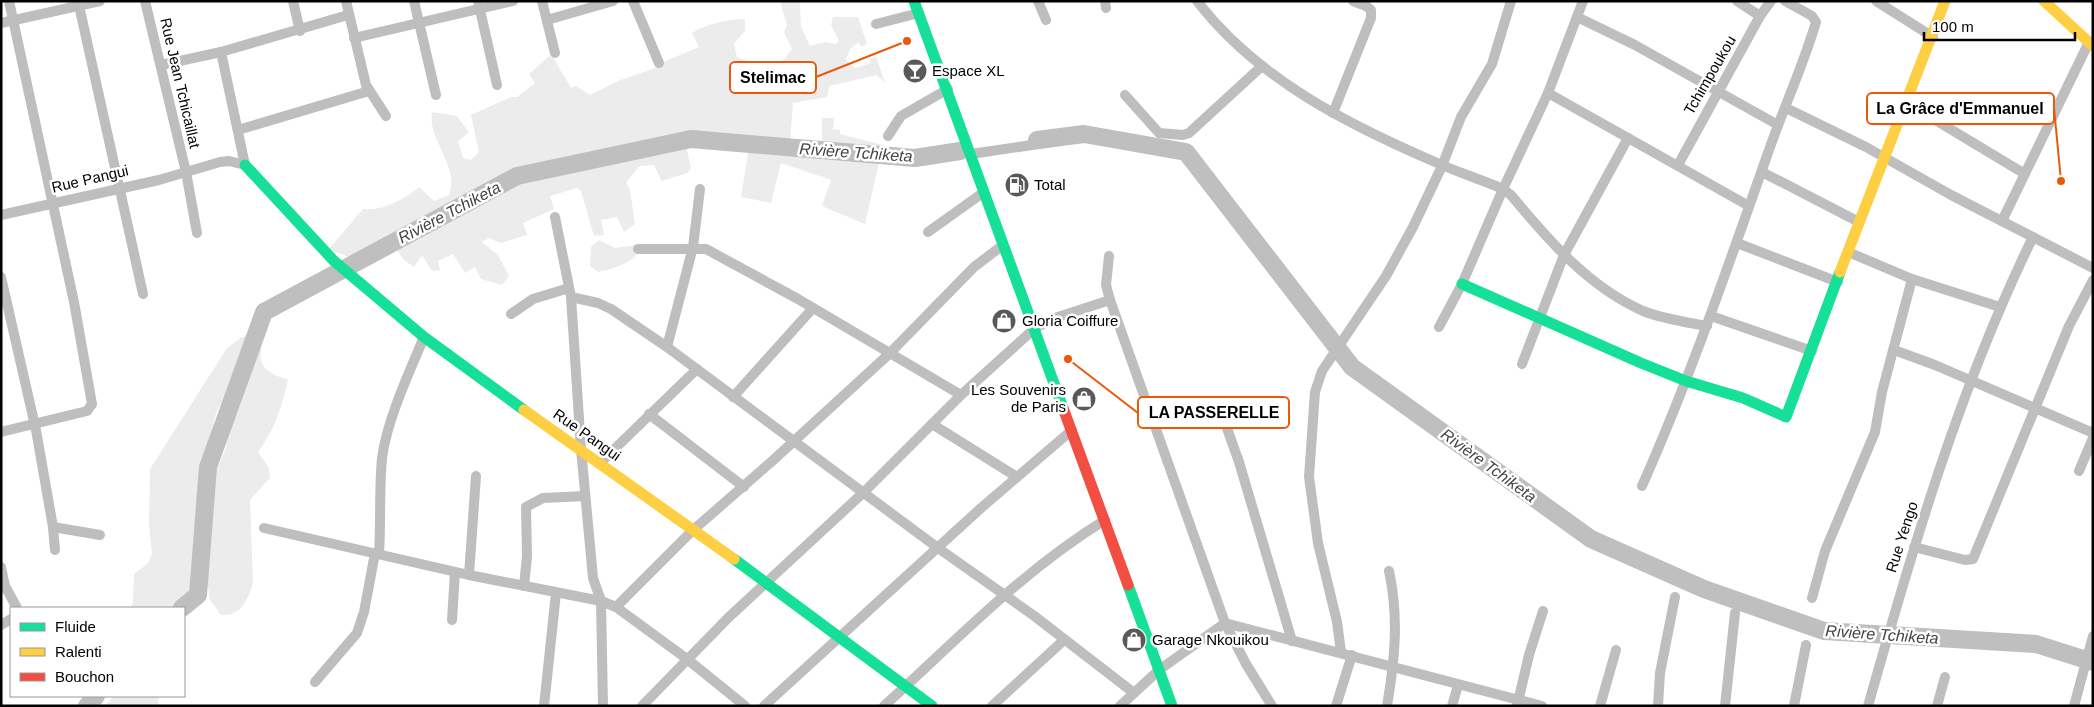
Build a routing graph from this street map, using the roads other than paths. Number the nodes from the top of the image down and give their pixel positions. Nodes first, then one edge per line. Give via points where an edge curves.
1 (9, 1) edge
2 (100, 1) edge
3 (145, 1) edge
4 (293, 1) edge
5 (346, 1) edge
6 (414, 1) edge
7 (513, 1) edge
8 (542, 1) edge
9 (613, 1) edge
10 (633, 1) edge
11 (1038, 1) edge
12 (1197, 1) edge
13 (1353, 1) edge
14 (1511, 1) edge
15 (1583, 1) edge
16 (1737, 1) edge
17 (1771, 1) edge
18 (1785, 1) edge
19 (1876, 1) edge
20 (1945, 1) edge
21 (2044, 1) edge
22 (78, 4) edge
23 (479, 5) edge
24 (919, 5) edge
25 (2058, 6) edge
26 (348, 16) junction
27 (1760, 16) junction
28 (1577, 17) junction
29 (13, 20) junction
30 (547, 20) junction
31 (1046, 20) dead end
32 (1, 22) edge
33 (418, 22) junction
34 (876, 24) dead end
35 (300, 31) junction
36 (1932, 37) junction
37 (354, 38) junction
38 (2091, 44) edge
39 (221, 52) junction
40 (555, 53) dead end
41 (659, 63) dead end
42 (161, 65) junction
43 (1262, 66) junction
44 (497, 85) dead end
45 (948, 89) junction
46 (369, 91) junction
47 (1548, 92) junction
48 (1718, 92) junction
49 (436, 94) dead end
50 (1125, 95) dead end
51 (1907, 103) junction
52 (1786, 108) junction
53 (1333, 113) junction
54 (386, 116) dead end
55 (1778, 125) junction
56 (238, 130) junction
57 (888, 136) dead end
58 (1628, 138) junction
59 (1059, 141) dead end
60 (971, 154) junction
61 (1883, 157) junction
62 (245, 165) junction
63 (1678, 165) junction
64 (1442, 166) junction
65 (186, 172) junction
66 (1762, 172) junction
67 (2025, 174) junction
68 (120, 187) junction
69 (1502, 189) junction
70 (700, 190) dead end
71 (984, 192) junction
72 (52, 203) junction
73 (1749, 206) junction
74 (1, 215) edge
75 (555, 217) dead end
76 (2002, 221) junction
77 (1859, 222) junction
78 (928, 232) dead end
79 (197, 233) dead end
80 (2033, 238) junction
81 (1737, 244) junction
82 (1004, 245) junction
83 (693, 247) junction
84 (638, 249) dead end
85 (1848, 252) junction
86 (1564, 255) junction
87 (1109, 256) dead end
88 (2093, 268) edge
89 (1, 277) edge
90 (1912, 279) junction
91 (2093, 280) edge
92 (1838, 282) junction
93 (1462, 284) junction
94 (570, 292) junction
95 (143, 294) dead end
96 (1110, 300) junction
97 (2000, 307) junction
98 (813, 308) junction
99 (511, 314) dead end
100 (1541, 317) junction
101 (1709, 321) junction
102 (1439, 327) dead end
103 (1035, 328) junction
104 (424, 338) junction
105 (667, 347) junction
106 (1894, 350) junction
107 (1812, 351) junction
108 (888, 354) junction
109 (1522, 364) dead end
110 (697, 370) junction
111 (1686, 381) junction
112 (1972, 381) junction
113 (961, 395) junction
114 (733, 397) junction
115 (2036, 410) junction
116 (649, 414) junction
117 (1222, 417) dead end
118 (34, 424) junction
119 (932, 424) junction
120 (1072, 430) junction
121 (1, 432) edge
122 (2093, 433) edge
123 (2093, 438) edge
124 (794, 441) junction
125 (581, 449) junction
126 (600, 463) junction
127 (2078, 471) dead end
128 (476, 476) dead end
129 (1017, 477) junction
130 (1642, 486) dead end
131 (744, 487) junction
132 (864, 492) junction
133 (585, 496) junction
134 (1105, 520) junction
135 (53, 528) junction
136 (264, 528) dead end
137 (692, 530) junction
138 (100, 536) dead end
139 (1914, 547) junction
140 (938, 548) junction
141 (55, 550) dead end
142 (377, 554) junction
143 (1, 567) edge
144 (1389, 571) dead end
145 (455, 572) junction
146 (468, 575) junction
147 (765, 582) junction
148 (524, 586) junction
149 (3, 587) edge
150 (556, 593) junction
151 (1004, 595) junction
152 (1675, 597) dead end
153 (1812, 598) dead end
154 (601, 602) junction
155 (16, 607) edge
156 (616, 607) junction
157 (1543, 611) dead end
158 (1735, 613) dead end
159 (452, 620) dead end
160 (1225, 623) junction
161 (2093, 636) edge
162 (840, 638) junction
163 (1064, 640) junction
164 (1292, 641) junction
165 (1806, 645) dead end
166 (1616, 650) dead end
167 (1341, 652) junction
168 (1352, 655) junction
169 (687, 659) junction
170 (1394, 668) junction
171 (1159, 670) junction
172 (1945, 677) dead end
173 (315, 682) dead end
174 (1458, 685) junction
175 (906, 687) junction
176 (1134, 693) junction
177 (1518, 703) edge
178 (544, 706) edge
179 (603, 706) edge
180 (642, 706) edge
181 (745, 706) edge
182 (764, 706) edge
183 (884, 706) edge
184 (932, 706) edge
185 (992, 706) edge
186 (1120, 706) edge
187 (1172, 706) edge
188 (1272, 706) edge
189 (1336, 706) edge
190 (1387, 706) edge
191 (1452, 706) edge
192 (1542, 706) edge
193 (1600, 706) edge
194 (1658, 706) edge
195 (1725, 706) edge
196 (1794, 706) edge
197 (1868, 706) edge
198 (1937, 706) edge
199 (2074, 706) edge

1 - 29 street
2 - 22 street
3 - 42 street, Rue Jean Tchicaillat
4 - 35 street
5 - 26 street
6 - 33 street
7 - 23 street
8 - 30 street
9 - 30 street
10 - 41 street
11 - 31 street
12 - 43 street via 1209,17
13 - 53 street via 1371,10 1370,18
14 - 64 street via 1492,64 1462,117
15 - 28 street
16 - 27 street
17 - 27 street, Tchimpoukou
18 - 52 street via 1812,16 1816,22
19 - 36 street
20 - 36 main road
21 - 25 main road
22 - 29 street
22 - 68 street
23 - 33 street
23 - 44 street
24 - 34 street
24 - 45 main road
25 - 38 main road
26 - 35 street
26 - 37 street
27 - 48 street, Tchimpoukou
28 - 47 street
28 - 48 street
29 - 32 street
29 - 72 street
30 - 40 street
33 - 37 street
33 - 49 street
35 - 39 street
36 - 51 main road
37 - 46 street
38 - 67 street
39 - 42 street
39 - 56 street
42 - 65 street, Rue Jean Tchicaillat
43 - 50 street via 1183,135 1159,133
43 - 53 street
45 - 57 street via 901,116
45 - 60 main road
46 - 54 street
46 - 56 street
47 - 58 street
47 - 69 street
48 - 55 street
48 - 63 street, Tchimpoukou
51 - 61 main road
51 - 67 street
52 - 55 street
52 - 61 street
53 - 64 street
55 - 66 street
56 - 62 street
58 - 63 street
58 - 86 street
59 - 60 street
60 - 71 main road
61 - 76 street
61 - 77 main road
62 - 65 street, Rue Pangui via 229,161
62 - 104 main road, Rue Pangui via 334,261
63 - 73 street
64 - 69 street
64 - 167 street via 1386,276 1322,371 1315,392 1309,477 1318,543
65 - 68 street, Rue Pangui
65 - 79 street, Rue Jean Tchicaillat
66 - 73 street
66 - 77 street
67 - 76 street
68 - 72 street, Rue Pangui
68 - 95 street
69 - 86 street via 1512,195
69 - 93 street
70 - 83 street
71 - 78 street
71 - 82 main road
72 - 74 street, Rue Pangui
72 - 118 street via 92,404 87,411
73 - 81 street
75 - 94 street
76 - 80 street
77 - 85 main road
80 - 88 street
80 - 97 street, Rue Yengo
81 - 92 street
81 - 101 street
82 - 103 main road
82 - 108 street via 974,267
83 - 84 street
83 - 98 street via 706,249
83 - 105 street
85 - 90 street
85 - 92 main road
86 - 100 street
86 - 101 street via 1610,293 1631,305 1659,316
87 - 96 street via 1106,285
89 - 118 street
90 - 97 street
90 - 106 street
91 - 115 street via 2069,326
92 - 107 main road
93 - 100 main road
93 - 102 street
94 - 99 street via 533,299
94 - 105 street via 611,309
94 - 125 street
96 - 103 street
96 - 160 street
97 - 112 street, Rue Yengo
98 - 108 street
98 - 114 street
100 - 109 street
100 - 111 main road via 1605,348
101 - 107 street
101 - 111 street
103 - 113 street
103 - 120 main road
104 - 125 main road, Rue Pangui
104 - 142 street via 385,443
105 - 110 street
106 - 112 street
106 - 153 street via 1875,432 1825,551
107 - 111 main road via 1786,417 1743,398
108 - 113 street
108 - 124 street
110 - 114 street
110 - 116 street
111 - 130 street
112 - 115 street
112 - 139 street, Rue Yengo
113 - 119 street
114 - 124 street
115 - 122 street
115 - 139 street via 1974,559 1964,560
116 - 126 street
116 - 131 street
117 - 164 street via 1239,462
118 - 121 street
118 - 135 street
119 - 129 street
119 - 132 street
120 - 129 street
120 - 134 main road
123 - 127 street
124 - 131 street
124 - 132 street
125 - 126 main road, Rue Pangui
125 - 133 street
126 - 137 main road, Rue Pangui
128 - 146 street
129 - 140 street
131 - 137 street
132 - 140 street
132 - 147 street
133 - 148 street via 543,498 526,507
133 - 154 street via 593,578
134 - 151 street via 1068,543
134 - 171 main road
135 - 138 street
135 - 141 street
136 - 142 street
137 - 147 main road, Rue Pangui
137 - 156 street
139 - 197 street, Rue Yengo
140 - 151 street
140 - 162 street
142 - 145 street
142 - 173 street via 357,632
143 - 149 street
144 - 170 street via 1396,609
145 - 146 street
145 - 159 street
146 - 148 street
147 - 162 main road, Rue Pangui
147 - 169 street
148 - 150 street
149 - 155 street
150 - 154 street
150 - 178 street
151 - 163 street
151 - 175 street
152 - 194 street via 1660,673
154 - 156 street
154 - 179 street
156 - 169 street
157 - 177 street
158 - 195 street
160 - 164 street
160 - 171 street
160 - 188 street
161 - 199 street
162 - 175 main road, Rue Pangui
162 - 182 street
163 - 176 street
163 - 185 street
164 - 167 street
165 - 196 street
166 - 193 street
167 - 168 street
168 - 170 street
168 - 189 street
169 - 180 street
169 - 181 street
170 - 174 street
170 - 190 street
171 - 176 street
171 - 187 main road
172 - 198 street
174 - 177 street
174 - 191 street
175 - 183 street
175 - 184 main road, Rue Pangui
176 - 186 street
177 - 192 street

